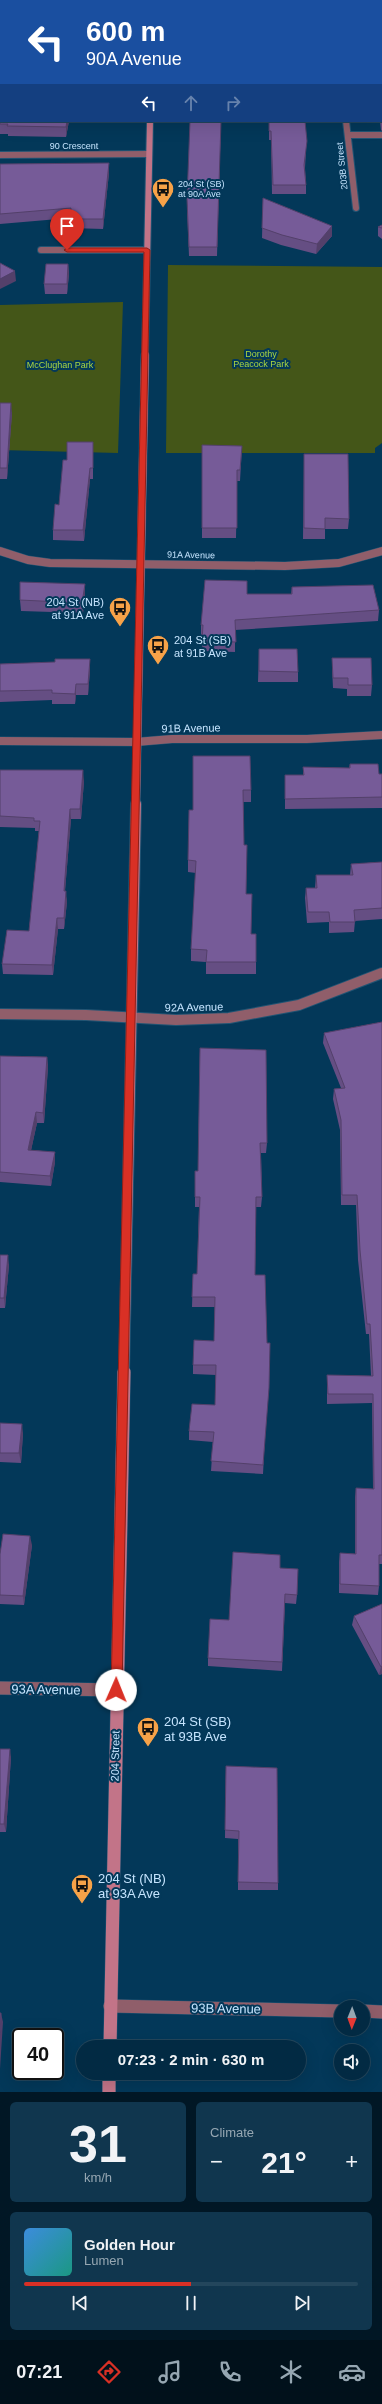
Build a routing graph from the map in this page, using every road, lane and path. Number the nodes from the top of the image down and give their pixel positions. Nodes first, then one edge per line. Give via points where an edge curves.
1 (150, 122) edge
2 (346, 122) edge
3 (348, 135) junction
4 (382, 135) edge
5 (149, 154) junction
6 (0, 155) edge
7 (356, 208) dead end
8 (41, 250) dead end
9 (147, 250) junction
10 (0, 551) edge
11 (382, 551) edge
12 (140, 564) junction
13 (382, 735) edge
14 (0, 741) edge
15 (136, 742) junction
16 (382, 973) edge
17 (0, 1014) edge
18 (130, 1018) junction
19 (0, 1688) edge
20 (116, 1690) junction
21 (110, 2006) junction
22 (334, 2011) edge
23 (370, 2011) edge
24 (382, 2012) edge
25 (110, 2040) edge
26 (109, 2080) edge
27 (109, 2092) edge

1 - 5 street, 204 Street
2 - 3 street, 203B Street
3 - 4 street
3 - 7 street, 203B Street
5 - 6 street, 90 Crescent
5 - 9 street, 204 Street
8 - 9 street
9 - 12 street, 204 Street
10 - 12 street, 91A Avenue via 28,560 50,563
11 - 12 street, 91A Avenue via 324,564
12 - 15 street, 204 Street
13 - 15 street, 91B Avenue
14 - 15 street, 91B Avenue
15 - 18 street, 204 Street
16 - 18 street, 92A Avenue via 299,1005 267,1013 229,1018 176,1020
17 - 18 street, 92A Avenue
18 - 20 street, 204 Street
19 - 20 street, 93A Avenue
20 - 21 street, 204 Street
21 - 22 street, 93B Avenue
21 - 25 street, 204 Street
23 - 24 street
26 - 27 street

